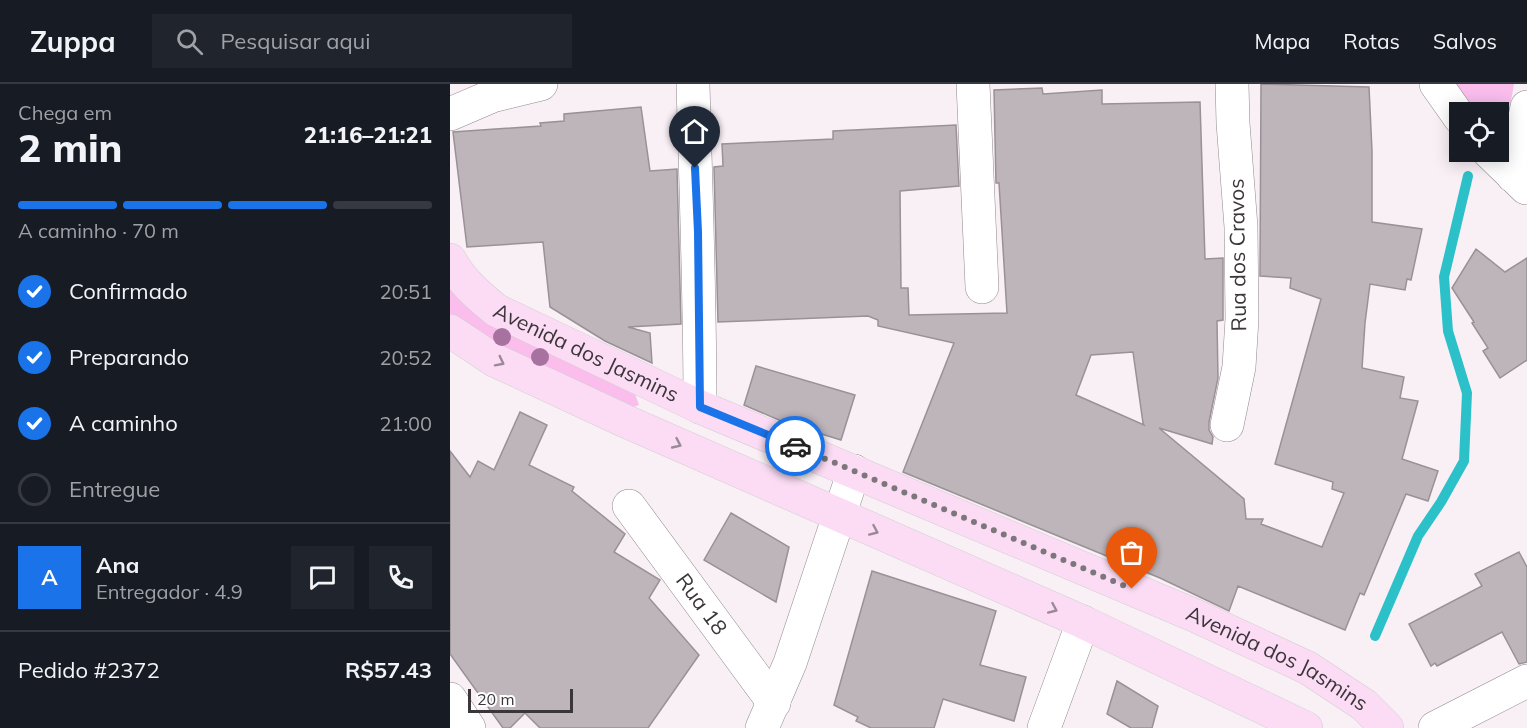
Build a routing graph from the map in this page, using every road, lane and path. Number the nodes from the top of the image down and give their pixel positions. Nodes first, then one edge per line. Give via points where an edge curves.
1 (541, 84) edge
2 (693, 84) edge
3 (973, 84) edge
4 (1232, 84) edge
5 (1436, 84) edge
6 (1449, 102) edge
7 (1527, 107) edge
8 (450, 114) edge
9 (1499, 162) edge
10 (1520, 183) edge
11 (450, 260) edge
12 (982, 287) dead end
13 (450, 331) edge
14 (700, 407) junction
15 (1227, 425) dead end
16 (854, 471) junction
17 (629, 506) dead end
18 (841, 516) junction
19 (1083, 622) junction
20 (1527, 681) edge
21 (450, 699) edge
22 (768, 715) edge
23 (1303, 727) edge
24 (469, 728) edge
25 (1044, 728) edge
26 (1388, 728) edge
27 (1436, 728) edge

1 - 8 street via 492,96
2 - 14 street
3 - 12 street
4 - 15 street, Rua dos Cravos via 1242,320 1239,367
5 - 6 street
7 - 10 street
9 - 10 street
11 - 14 main road, Avenida dos Jasmins via 473,291 496,310
13 -> 18 main road via 494,360
14 - 16 main road, Avenida dos Jasmins
16 - 18 street
16 - 26 main road, Avenida dos Jasmins via 1196,616 1308,668 1364,705
17 - 22 street, Rua 18
18 -> 19 main road
18 - 22 street
19 - 23 main road
19 - 25 street
20 - 27 street
21 - 24 street

